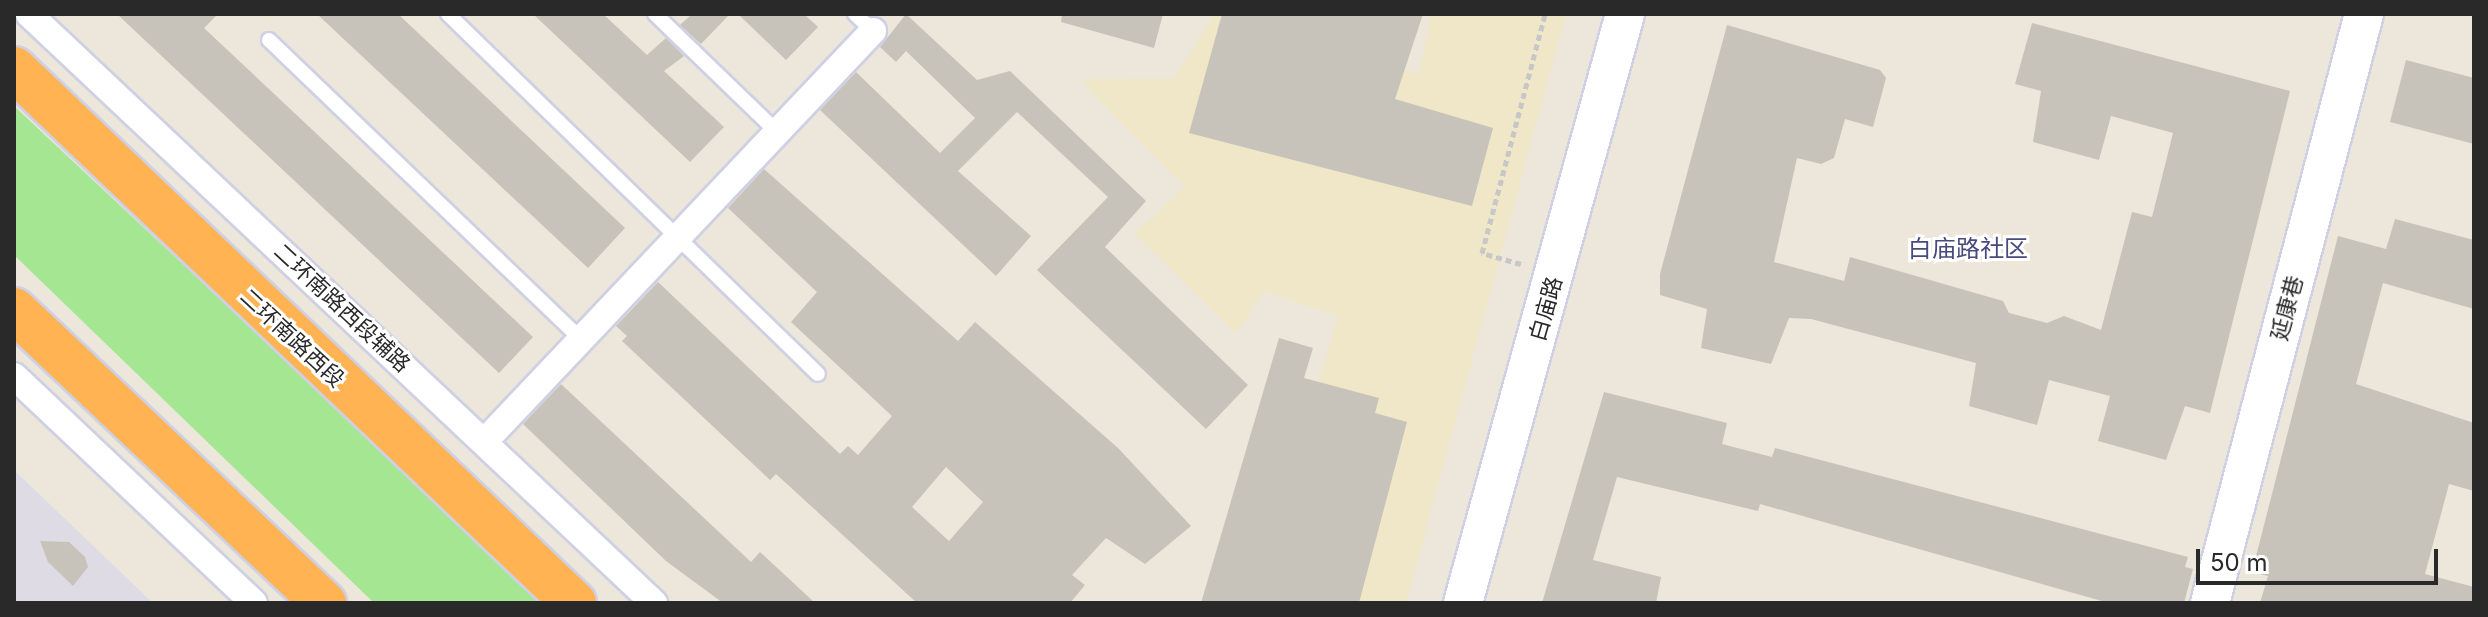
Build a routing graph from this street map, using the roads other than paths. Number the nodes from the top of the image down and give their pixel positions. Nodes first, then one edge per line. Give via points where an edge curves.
1 (29, 14) edge
2 (448, 14) edge
3 (655, 14) edge
4 (1625, 14) edge
5 (2364, 14) edge
6 (864, 23) edge
7 (269, 40) dead end
8 (14, 69) edge
9 (777, 132) junction
10 (677, 239) junction
11 (14, 310) edge
12 (581, 339) junction
13 (818, 374) dead end
14 (14, 376) edge
15 (484, 442) junction
16 (254, 603) edge
17 (324, 603) edge
18 (574, 603) edge
19 (654, 603) edge
20 (1463, 603) edge
21 (2210, 603) edge

1 - 15 street, 二环南路西段辅路
2 - 10 lane
3 - 9 lane
4 - 20 street, 白庙路
5 - 21 street, 延康巷
6 - 9 street
7 - 12 lane
8 - 18 highway, 二环南路西段
9 - 10 street
10 - 12 street
10 - 13 lane
11 - 17 highway
12 - 15 street
14 - 16 street
15 - 19 street, 二环南路西段辅路

